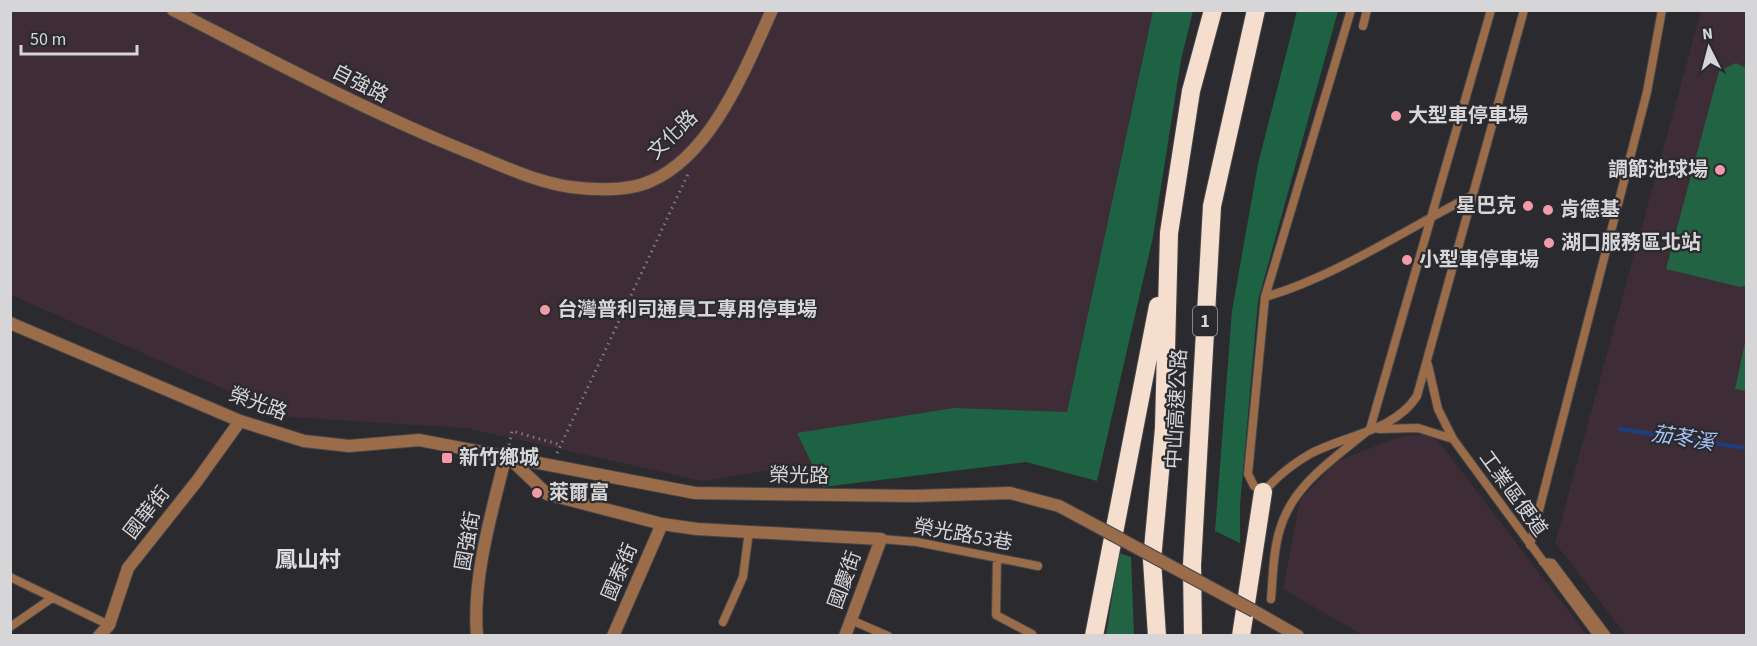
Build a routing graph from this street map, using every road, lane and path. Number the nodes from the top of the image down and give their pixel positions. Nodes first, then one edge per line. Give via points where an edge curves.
1 (173, 10) edge
2 (772, 10) edge
3 (1213, 10) edge
4 (1256, 10) edge
5 (1351, 10) edge
6 (1367, 10) edge
7 (1491, 10) edge
8 (1524, 10) edge
9 (1662, 10) edge
10 (1363, 26) dead end
11 (690, 168) dead end
12 (536, 179) joint
13 (1473, 195) junction
14 (1430, 217) junction
15 (1170, 233) junction
16 (1265, 297) junction
17 (10, 323) edge
18 (1427, 362) junction
19 (240, 421) junction
20 (1370, 429) junction
21 (1453, 439) junction
22 (561, 445) junction
23 (506, 455) junction
24 (551, 466) junction
25 (1263, 492) junction
26 (662, 524) junction
27 (749, 531) junction
28 (881, 539) junction
29 (1530, 545) junction
30 (997, 558) junction
31 (1543, 562) junction
32 (1038, 566) dead end
33 (10, 577) edge
34 (52, 598) junction
35 (1271, 599) dead end
36 (851, 620) junction
37 (723, 622) dead end
38 (109, 625) junction
39 (10, 627) edge
40 (1032, 633) dead end
41 (99, 636) edge
42 (477, 636) edge
43 (614, 636) edge
44 (845, 636) edge
45 (888, 636) edge
46 (1094, 636) edge
47 (1156, 636) edge
48 (1193, 636) edge
49 (1241, 636) edge
50 (1298, 636) edge
51 (1598, 636) edge
52 (1607, 636) edge

1 - 12 street, 自強路 via 392,122
2 - 12 street, 文化路 via 733,94 705,136 673,168 651,182 618,189 570,187
3 - 15 highway, 中山高速公路 / 1 via 1191,91
4 - 48 highway, 中山高速公路 / 1 via 1212,206 1192,565
5 - 16 lane
6 - 10 lane
7 - 14 lane
8 - 13 lane
9 - 29 lane via 1647,92
11 - 22 path
13 - 14 lane
13 - 18 lane
14 - 16 lane via 1313,278
14 - 20 lane
15 - 46 highway
15 - 47 highway, 中山高速公路 / 1 via 1164,428 1152,560
16 - 25 lane via 1248,474 1254,486
17 - 19 street, 榮光路
18 - 20 lane via 1409,409
18 - 21 lane, 工業區便道 via 1438,409
19 - 23 street, 榮光路 via 304,441 349,446 419,440
19 - 38 street, 國華街 via 128,568
20 - 21 lane via 1418,428
20 - 25 lane via 1310,454
20 - 35 lane via 1299,490 1288,508 1276,544
21 - 29 lane, 工業區便道
22 - 23 path via 512,431
22 - 24 path
23 - 24 street, 榮光路
23 - 26 street via 547,494
23 - 42 street, 國強街 via 487,535
24 - 50 street, 榮光路, bridge via 695,493 914,496 1010,493 1059,506
25 - 49 highway
26 - 27 street
26 - 43 street, 國泰街
27 - 28 street
27 - 37 lane via 743,577
28 - 30 lane, 榮光路53巷
28 - 36 street, 國慶街
29 - 31 lane, 工業區便道
30 - 32 lane, 榮光路53巷
30 - 40 lane via 996,615
31 - 51 lane, 工業區便道
31 - 52 lane via 1552,563
33 - 34 lane
34 - 38 lane
34 - 39 lane
36 - 44 street, 國慶街
36 - 45 lane
38 - 41 street, 國華街

